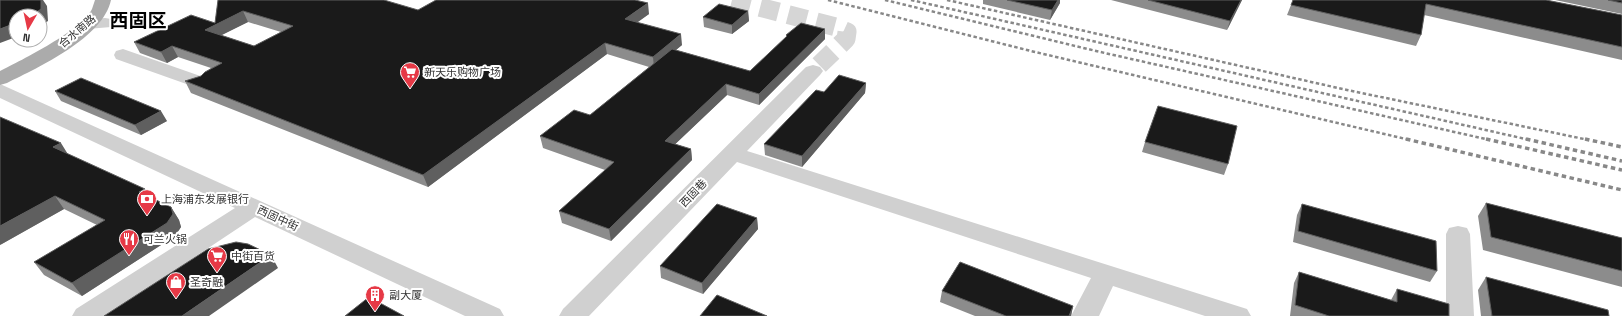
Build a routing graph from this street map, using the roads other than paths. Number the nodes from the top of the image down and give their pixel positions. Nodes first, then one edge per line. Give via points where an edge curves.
1 (103, 0) edge
2 (123, 55) dead end
3 (813, 71) tunnel mouth
4 (0, 79) edge
5 (199, 82) edge
6 (0, 90) edge
7 (732, 153) junction
8 (254, 207) junction
9 (1458, 234) dead end
10 (1106, 274) junction
11 (86, 316) edge
12 (490, 316) edge
13 (572, 316) edge
14 (1085, 316) edge
15 (1237, 316) edge
16 (1460, 316) edge

1 - 4 main road, 合水南路 via 96,24
2 - 5 street
3 - 7 street, 西固巷
6 - 8 street, 西固中街
7 - 10 street
7 - 13 street, 西固巷
8 - 11 street
8 - 12 street, 西固中街
9 - 16 street
10 - 14 street
10 - 15 street

